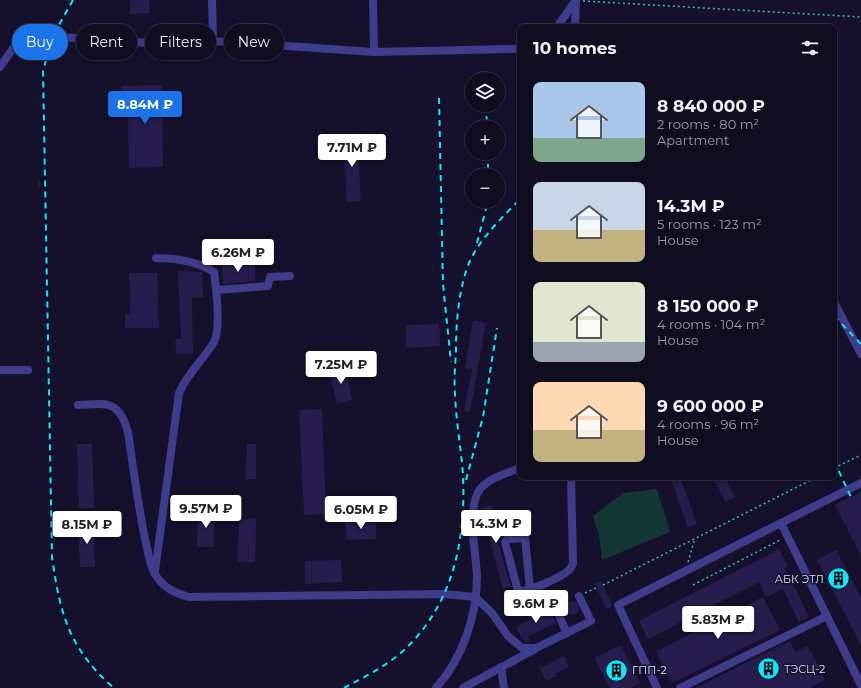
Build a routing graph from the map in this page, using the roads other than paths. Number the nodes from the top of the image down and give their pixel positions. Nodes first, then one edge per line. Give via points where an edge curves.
1 (212, 0) edge
2 (373, 0) edge
3 (576, 0) edge
4 (213, 24) edge
5 (559, 24) edge
6 (574, 24) edge
7 (216, 42) edge
8 (145, 43) edge
9 (517, 48) edge
10 (374, 52) junction
11 (0, 67) edge
12 (156, 258) dead end
13 (290, 276) dead end
14 (216, 290) junction
15 (837, 308) edge
16 (861, 354) edge
17 (0, 370) edge
18 (28, 370) dead end
19 (78, 405) dead end
20 (517, 469) edge
21 (571, 480) edge
22 (861, 482) edge
23 (780, 523) junction
24 (154, 574) junction
25 (530, 589) junction
26 (579, 596) road end
27 (476, 597) junction
28 (555, 608) dead end
29 (827, 616) junction
30 (567, 633) junction
31 (536, 648) junction
32 (501, 667) junction
33 (861, 685) edge
34 (436, 688) edge
35 (463, 688) edge
36 (504, 688) edge
37 (657, 688) edge
38 (680, 688) edge

1 - 4 street
2 - 10 street
3 - 5 street
3 - 6 street
7 - 10 street
8 - 11 street via 41,36 19,40
9 - 10 street
12 - 14 street via 175,258 204,266 214,272
13 - 14 street via 270,277 268,286
14 - 24 street via 218,305 215,340 189,374 180,393
15 - 16 street
17 - 18 street
19 - 24 street via 112,405 124,420 139,508
20 - 27 street via 491,480 475,497 473,510
21 - 25 street via 572,567 566,573
22 - 23 street
23 - 29 street
23 - 37 street via 618,605
24 - 27 street via 174,593 189,597 444,594
25 - 25 street via 518,591 505,542 507,539 525,538
26 - 30 street via 591,621
27 - 31 street via 492,613 508,636 522,648
27 - 34 street via 465,640 457,659
28 - 30 street
29 - 33 street
29 - 38 street
30 - 31 street
31 - 32 street
32 - 35 street
32 - 36 street

